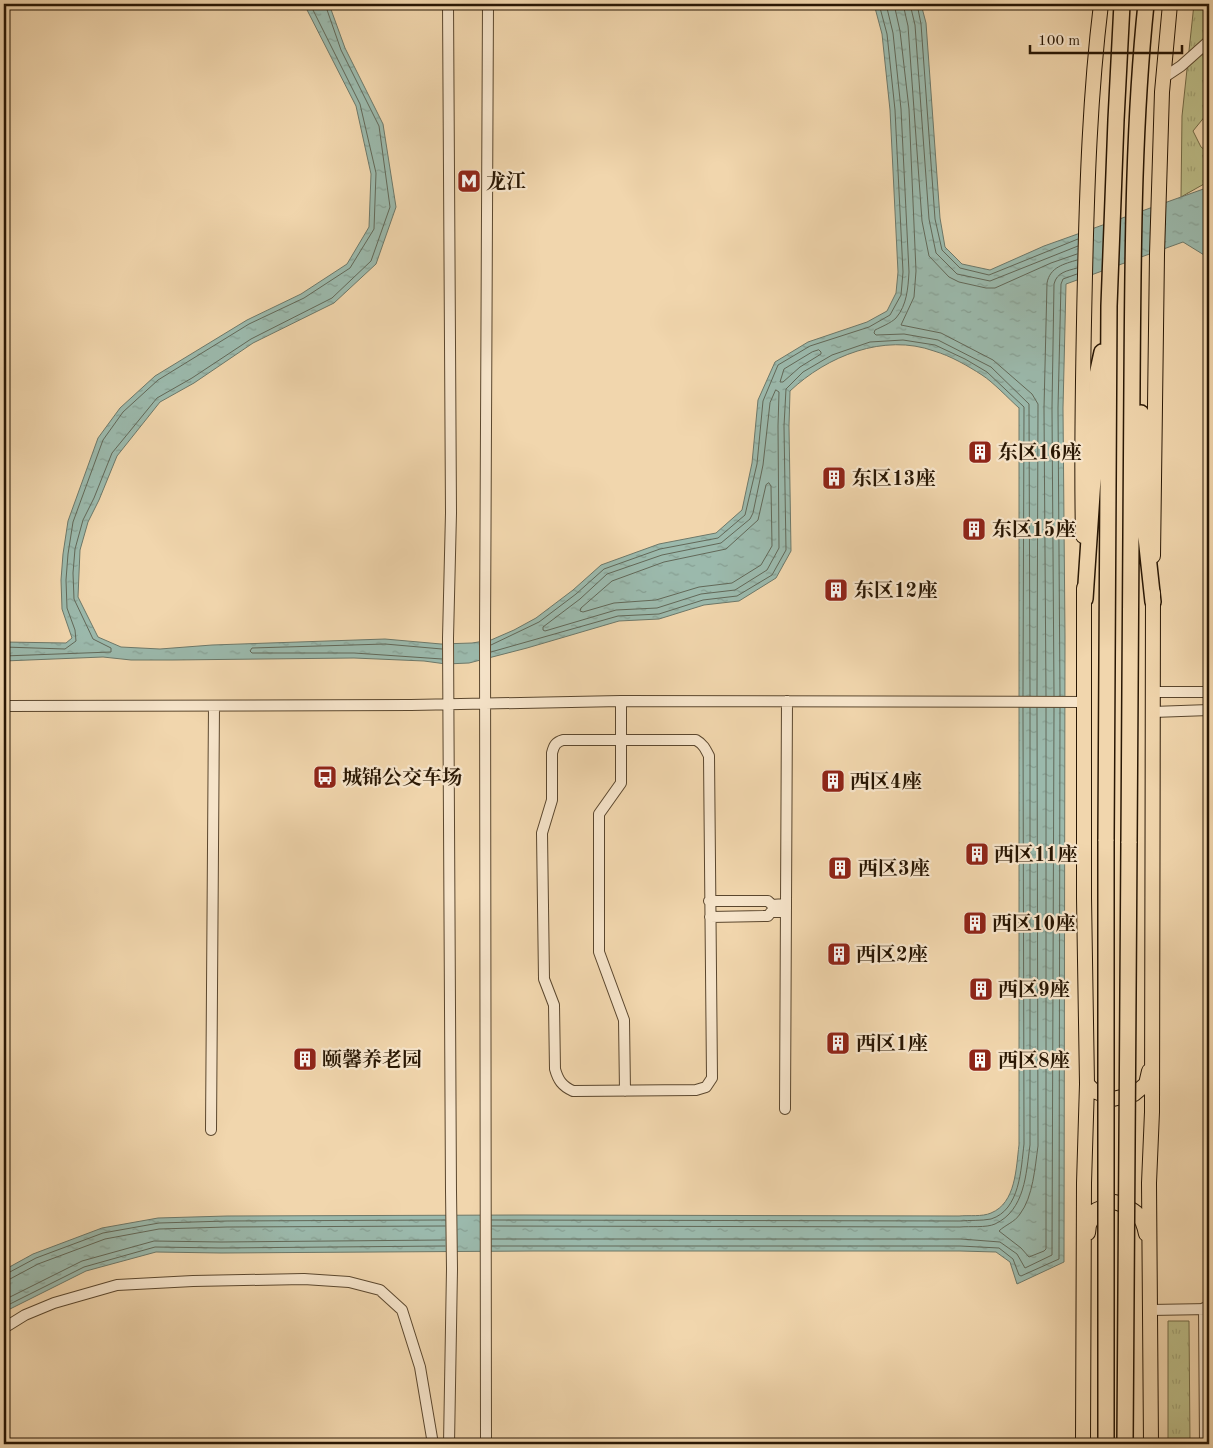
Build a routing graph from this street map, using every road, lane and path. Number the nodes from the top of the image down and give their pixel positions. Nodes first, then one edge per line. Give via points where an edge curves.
1 (448, 4) edge
2 (488, 4) edge
3 (1101, 4) edge
4 (1122, 4) edge
5 (1146, 4) edge
6 (1170, 4) edge
7 (1209, 41) edge
8 (1163, 78) junction
9 (1133, 262) junction
10 (1109, 314) junction
11 (1085, 599) junction
12 (1153, 602) junction
13 (1209, 682) edge
14 (1153, 692) junction
15 (621, 701) junction
16 (786, 701) junction
17 (1084, 702) junction
18 (449, 704) junction
19 (486, 704) junction
20 (4, 706) edge
21 (214, 706) junction
22 (1153, 712) junction
23 (1209, 718) edge
24 (621, 740) junction
25 (709, 901) junction
26 (785, 908) junction
27 (710, 917) junction
28 (1152, 1060) junction
29 (1087, 1084) junction
30 (624, 1090) junction
31 (785, 1109) dead end
32 (212, 1130) dead end
33 (1084, 1250) junction
34 (1150, 1250) junction
35 (1207, 1309) edge
36 (1150, 1310) junction
37 (4, 1328) edge
38 (433, 1444) edge
39 (449, 1444) edge
40 (486, 1444) edge
41 (1083, 1444) edge
42 (1106, 1444) edge
43 (1125, 1444) edge
44 (1151, 1444) edge
45 (1205, 1444) edge

1 - 18 street
2 - 19 street
3 - 11 main road via 1086,228 1082,479
4 - 10 highway
5 - 9 highway
6 - 8 main road
7 - 8 street
8 - 12 main road via 1157,254
9 - 12 highway via 1146,537
9 - 43 highway, bridge
10 - 11 highway via 1098,375
10 - 42 highway, bridge
11 - 17 main road
12 - 14 main road
13 - 14 street via 1209,692
14 - 22 main road
15 - 16 street
15 - 19 street
15 - 24 street
16 - 17 street
16 - 26 street
17 - 29 main road
18 - 19 street
18 - 21 street
18 - 39 street via 452,1269
19 - 40 street
20 - 21 street
21 - 32 street
22 - 23 street via 1209,710
22 - 28 main road
24 - 25 street via 696,740 706,749
24 - 30 street via 621,783 599,814 599,952 624,1020
24 - 30 street via 563,740 554,746 552,800 542,833 544,979 554,1005 554,1069 564,1087 573,1091
25 - 26 street via 768,901
25 - 27 street
26 - 27 street via 768,916
26 - 31 street
27 - 30 street via 712,1078 706,1087 696,1090
28 - 29 main road via 1146,1084 1134,1094 1113,1099 1094,1091
28 - 34 main road
29 - 33 main road
33 - 34 main road via 1096,1210 1115,1202 1132,1208 1143,1220
33 - 41 main road
34 - 36 main road
35 - 36 street
35 - 45 street
36 - 44 main road
37 - 38 street via 54,1303 116,1285 193,1280 304,1279 349,1282 380,1290 402,1310 420,1367

